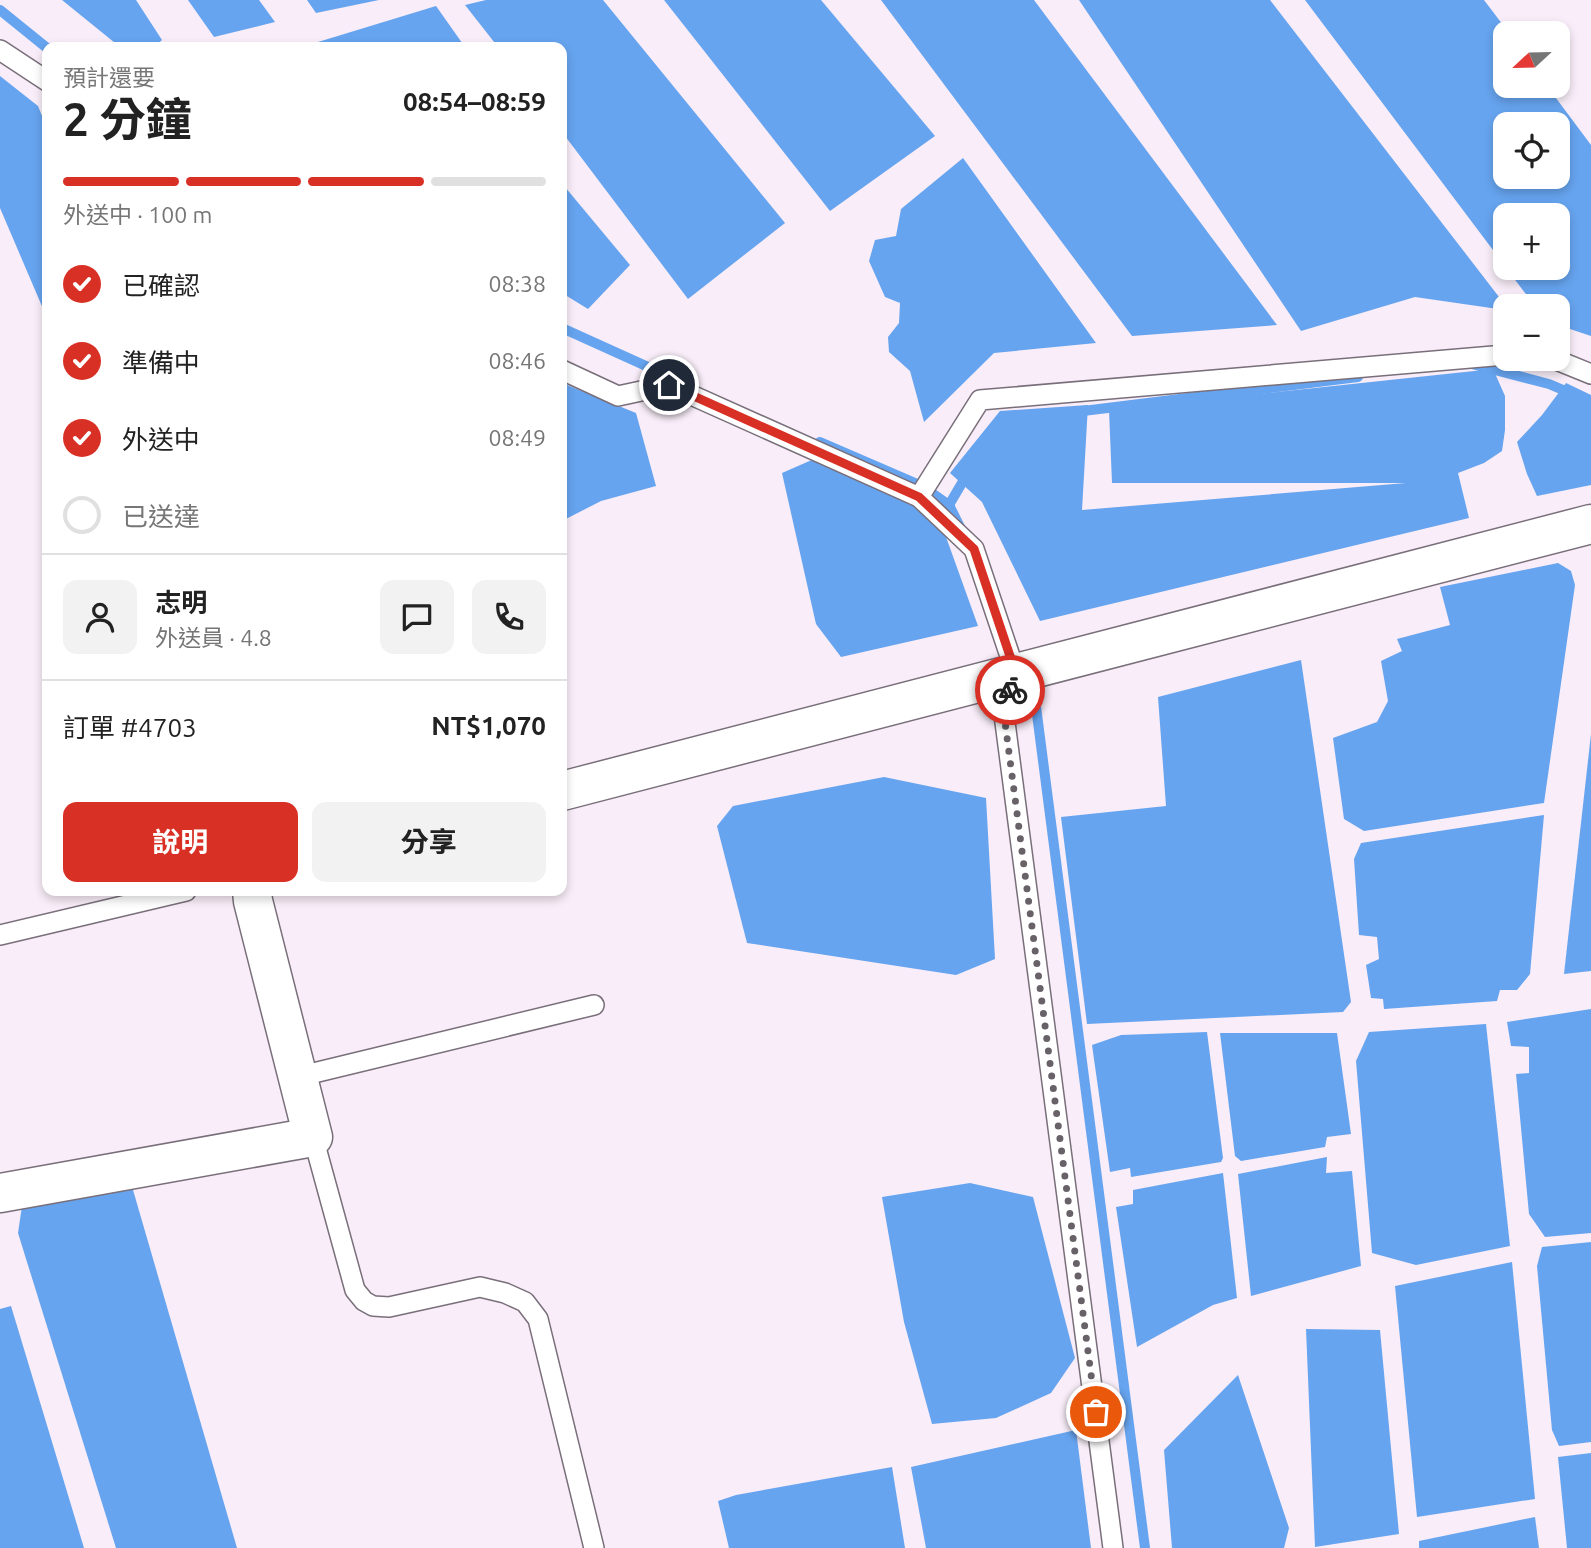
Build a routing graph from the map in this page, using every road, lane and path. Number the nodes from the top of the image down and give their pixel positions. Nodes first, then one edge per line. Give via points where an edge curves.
1 (0, 50) edge
2 (42, 78) edge
3 (1493, 356) edge
4 (1570, 365) edge
5 (567, 372) edge
6 (1591, 374) edge
7 (919, 497) junction
8 (1591, 524) edge
9 (1016, 674) junction
10 (567, 791) edge
11 (165, 896) edge
12 (252, 896) edge
13 (0, 935) edge
14 (594, 1005) dead end
15 (297, 1077) junction
16 (313, 1137) junction
17 (0, 1194) edge
18 (594, 1548) edge
19 (1113, 1548) edge

1 - 2 lane
3 - 7 lane via 980,400
4 - 6 lane
5 - 7 lane via 618,396 669,385
7 - 9 lane via 974,549
8 - 9 street
9 - 10 street
9 - 19 lane via 1003,707
11 - 13 lane
12 - 15 street
14 - 15 lane
15 - 16 street
16 - 17 street
16 - 18 lane via 355,1290 364,1301 389,1307 480,1287 525,1302 538,1319

